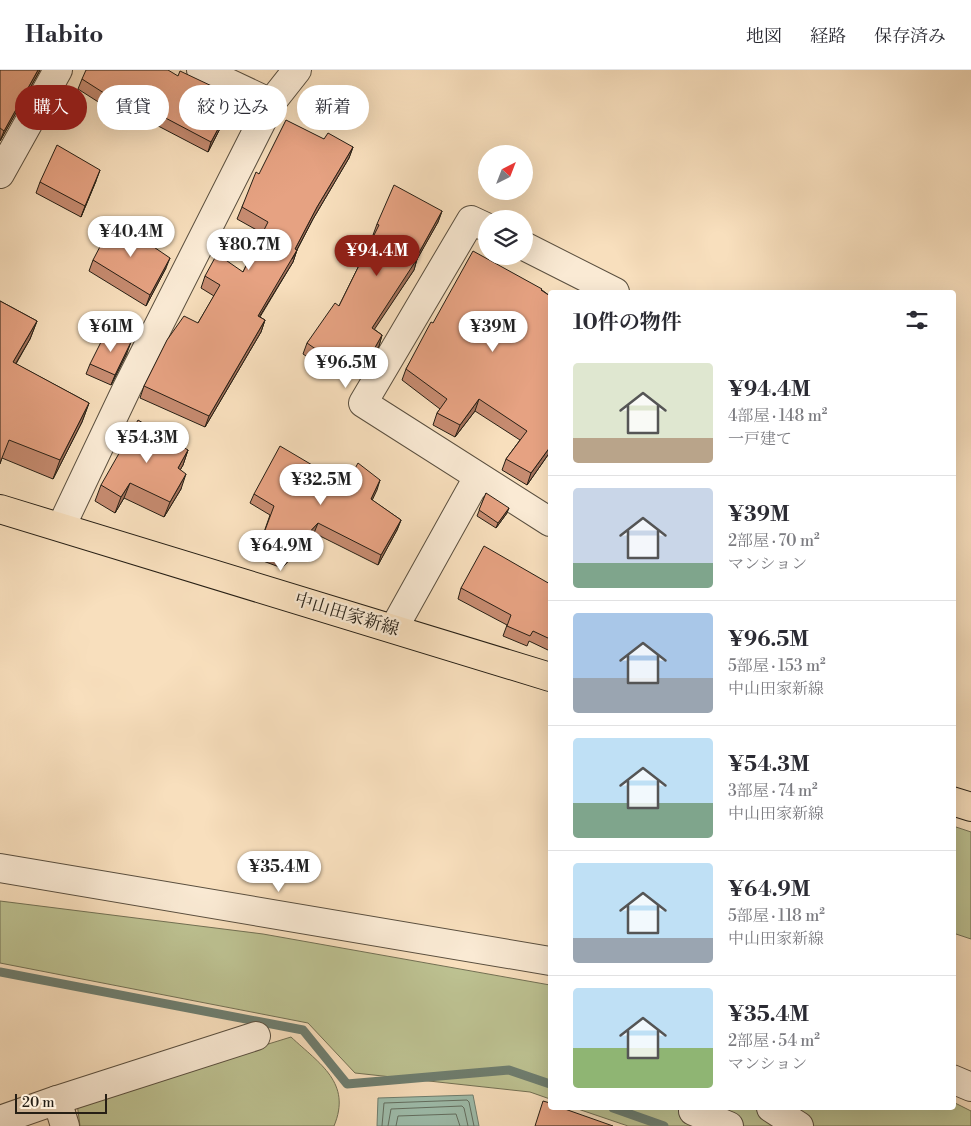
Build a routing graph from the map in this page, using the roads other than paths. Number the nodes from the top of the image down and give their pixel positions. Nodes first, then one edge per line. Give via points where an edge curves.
1 (58, 70) edge
2 (201, 70) edge
3 (297, 70) edge
4 (234, 85) edge
5 (285, 85) edge
6 (257, 130) edge
7 (0, 174) edge
8 (478, 223) edge
9 (533, 251) edge
10 (611, 290) edge
11 (478, 477) junction
12 (0, 509) edge
13 (548, 521) edge
14 (61, 527) junction
15 (394, 628) junction
16 (548, 676) edge
17 (956, 802) edge
18 (971, 807) edge
19 (0, 868) edge
20 (548, 961) edge
21 (256, 1036) dead end
22 (956, 1081) edge
23 (971, 1087) edge
24 (57, 1100) junction
25 (774, 1110) edge
26 (693, 1111) dead end
27 (0, 1120) edge
28 (65, 1126) edge
29 (729, 1126) edge
30 (799, 1126) edge

1 - 7 street
2 - 4 street
3 - 5 street
6 - 14 street
8 - 11 street via 471,220 363,403
9 - 10 street
11 - 13 street
11 - 15 street
12 - 14 main road, 中山田家新線
14 - 15 main road, 中山田家新線
15 - 16 main road, 中山田家新線
17 - 18 main road
19 - 20 street
21 - 24 street
22 - 23 street
24 - 27 street
24 - 28 street
25 - 30 street
26 - 29 street

